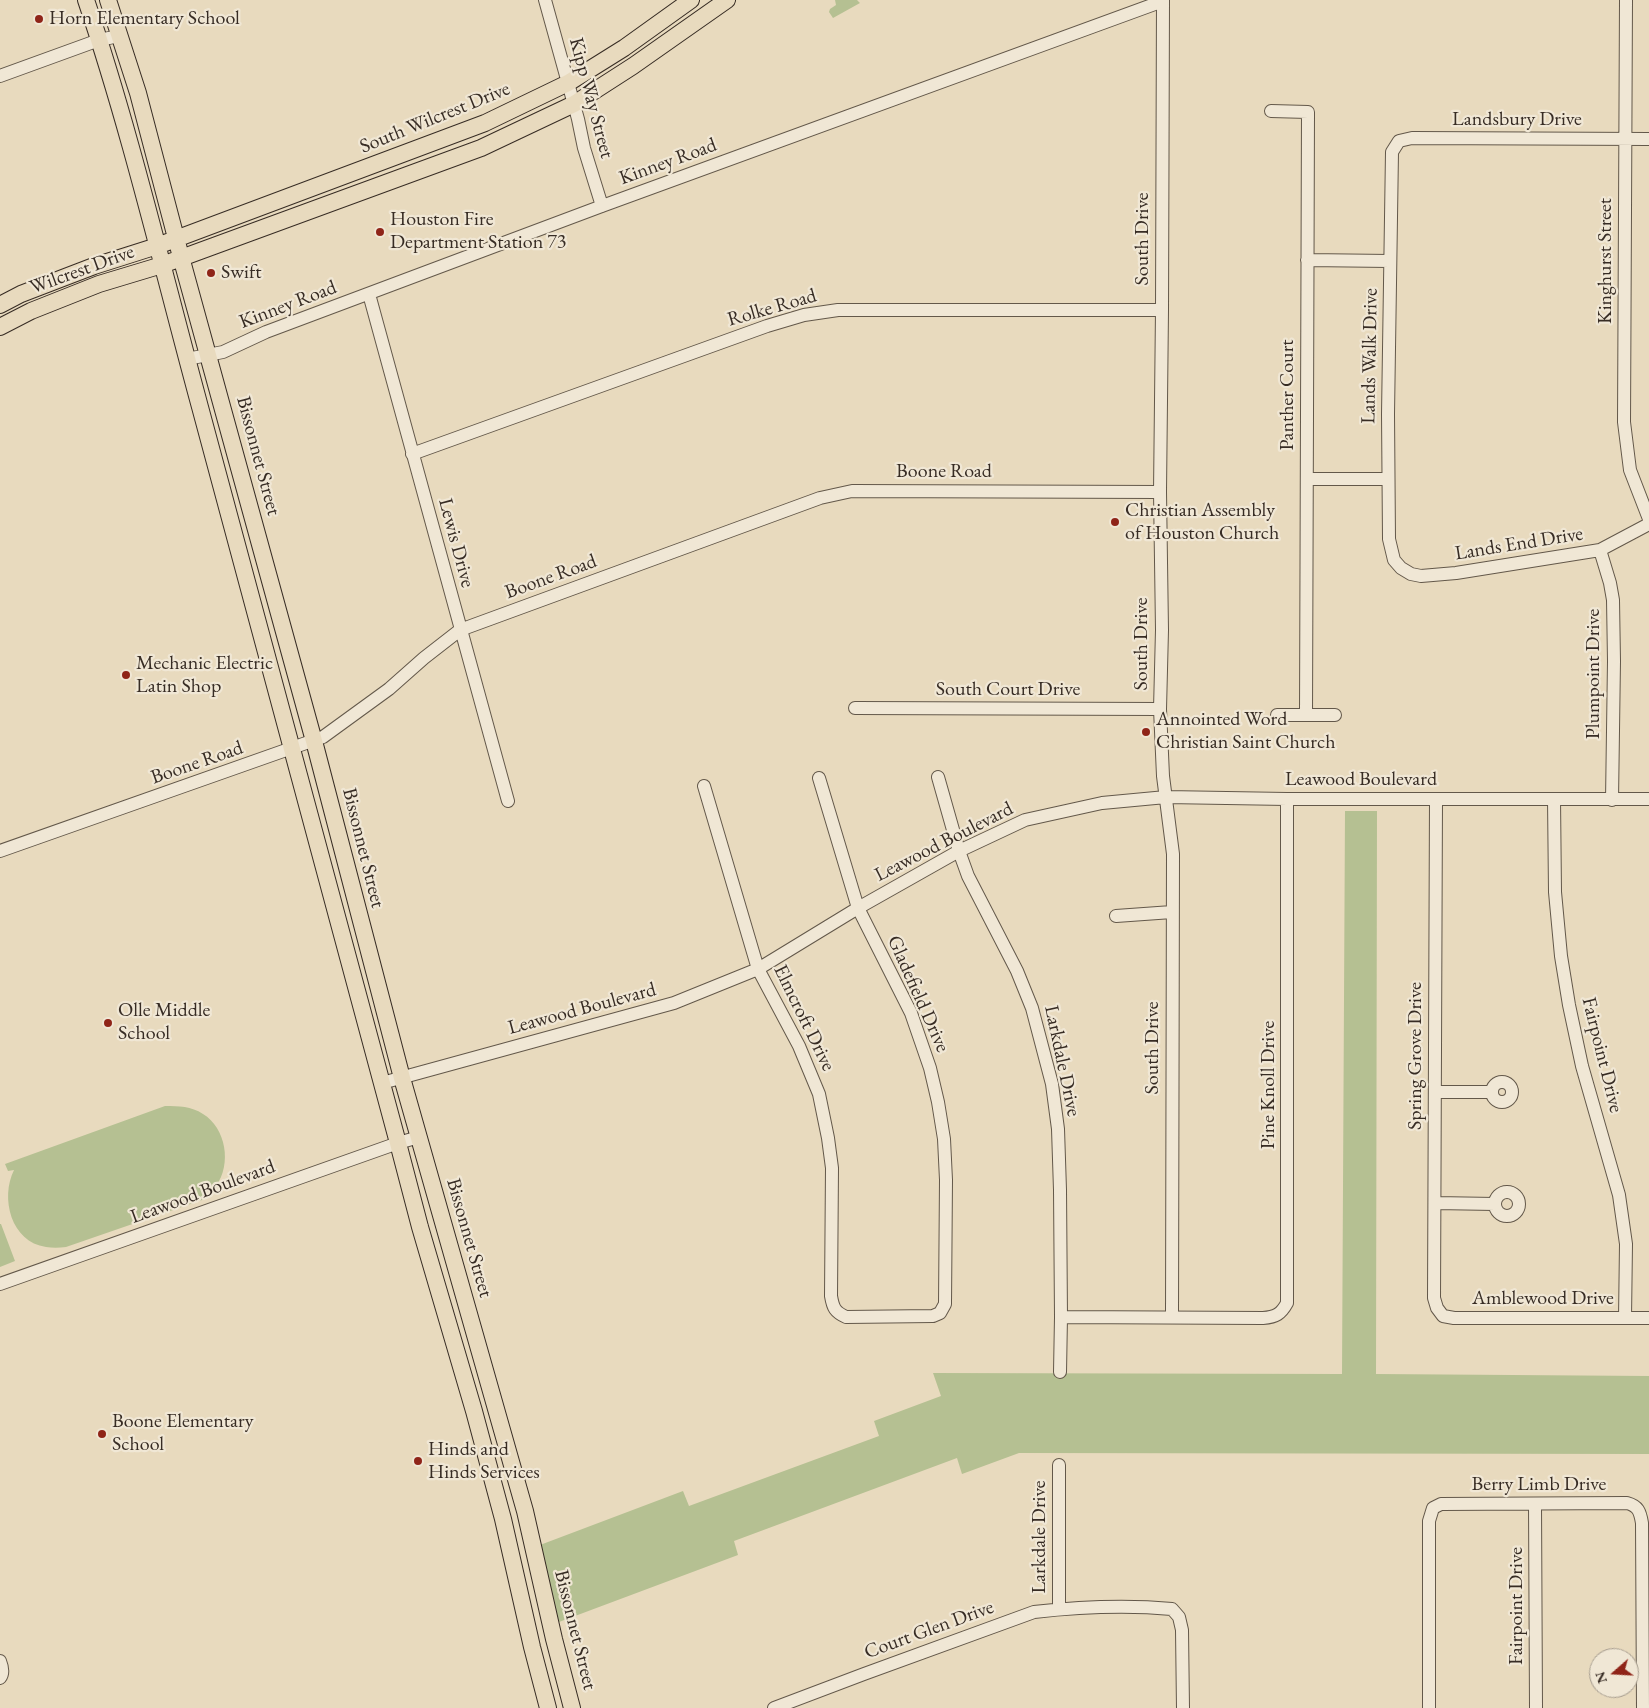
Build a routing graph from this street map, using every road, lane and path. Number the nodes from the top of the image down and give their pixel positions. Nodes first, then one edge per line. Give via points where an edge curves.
1 (86, 0) edge
2 (108, 0) edge
3 (545, 0) edge
4 (691, 0) edge
5 (727, 0) edge
6 (1163, 0) edge
7 (1626, 0) edge
8 (119, 36) junction
9 (100, 40) junction
10 (0, 76) edge
11 (568, 83) junction
12 (574, 104) junction
13 (1271, 111) dead end
14 (1626, 139) junction
15 (1649, 139) edge
16 (1392, 152) joint
17 (352, 173) junction
18 (363, 192) junction
19 (602, 206) junction
20 (176, 239) junction
21 (157, 246) junction
22 (181, 258) junction
23 (1307, 260) junction
24 (1390, 261) junction
25 (162, 265) junction
26 (21, 294) junction
27 (369, 294) junction
28 (0, 305) edge
29 (1162, 310) junction
30 (31, 311) junction
31 (0, 327) edge
32 (209, 356) junction
33 (187, 359) junction
34 (234, 446) junction
35 (212, 452) junction
36 (412, 454) junction
37 (1388, 478) junction
38 (1307, 479) junction
39 (1160, 492) junction
40 (1649, 519) edge
41 (1649, 524) edge
42 (1600, 550) junction
43 (1394, 560) joint
44 (460, 630) junction
45 (855, 708) dead end
46 (1160, 709) junction
47 (1306, 715) junction
48 (1335, 715) dead end
49 (1277, 716) dead end
50 (314, 741) junction
51 (292, 749) junction
52 (938, 777) dead end
53 (819, 778) dead end
54 (704, 786) dead end
55 (1166, 797) junction
56 (1288, 799) junction
57 (1436, 799) junction
58 (1554, 799) junction
59 (1649, 799) edge
60 (1612, 800) junction
61 (508, 801) dead end
62 (959, 850) junction
63 (0, 851) edge
64 (858, 908) junction
65 (1172, 912) junction
66 (1116, 916) dead end
67 (758, 969) junction
68 (402, 1078) junction
69 (382, 1083) junction
70 (1435, 1092) junction
71 (1492, 1092) dead end
72 (419, 1137) junction
73 (398, 1143) junction
74 (1434, 1203) junction
75 (1495, 1204) dead end
76 (831, 1273) joint
77 (0, 1284) edge
78 (462, 1291) junction
79 (440, 1298) junction
80 (1439, 1312) joint
81 (1061, 1317) junction
82 (1172, 1317) junction
83 (1625, 1318) junction
84 (1649, 1318) edge
85 (1060, 1372) dead end
86 (1059, 1465) dead end
87 (1535, 1504) junction
88 (1059, 1609) junction
89 (0, 1661) edge
90 (1, 1677) edge
91 (548, 1708) edge
92 (572, 1708) edge
93 (774, 1708) edge
94 (1182, 1708) edge
95 (1429, 1708) edge
96 (1536, 1708) edge
97 (1642, 1708) edge

1 - 9 main road, Bissonnet Street
2 - 8 main road, Bissonnet Street
3 - 11 street, Kipp Way Street
4 - 11 main road, South Wilcrest Drive
5 - 12 main road
6 - 19 street, Kinney Road
6 - 29 street, South Drive
7 - 14 street, Kinghurst Street
8 - 9 street
8 - 20 main road, Bissonnet Street via 138,93
9 - 10 street
9 - 21 main road, Bissonnet Street
11 - 12 street, Kipp Way Street
11 - 17 main road, South Wilcrest Drive via 485,123
12 - 18 main road, South Wilcrest Drive via 481,148
12 - 19 street, Kipp Way Street
13 - 23 street, Panther Court via 1308,112
14 - 15 street, Landsbury Drive
14 - 16 street, Landsbury Drive via 1412,138 1398,141
14 - 40 street, Kinghurst Street via 1624,422 1630,470
16 - 24 street, Lands Walk Drive
17 - 18 main road
17 - 20 main road, South Wilcrest Drive
18 - 22 main road, South Wilcrest Drive
19 - 27 street, Kinney Road
20 - 21 main road, Wilcrest Drive
20 - 22 main road, Bissonnet Street
21 - 25 main road, Bissonnet Street
21 - 26 main road, Wilcrest Drive
22 - 25 main road, Wilcrest Drive
22 - 32 main road, Bissonnet Street
23 - 24 street
23 - 38 street, Panther Court
24 - 37 street, Lands Walk Drive
25 - 30 main road, Wilcrest Drive via 99,284
25 - 33 main road, Bissonnet Street
26 - 28 main road, Wilcrest Drive
26 - 30 main road
27 - 32 street, Kinney Road
27 - 36 street, Lewis Drive
29 - 36 street, Rolke Road via 838,310 804,315
29 - 39 street, South Drive
30 - 31 main road, Wilcrest Drive
32 - 33 street, Kinney Road
32 - 34 main road, Bissonnet Street
33 - 35 main road, Bissonnet Street
34 - 35 main road
34 - 50 main road, Bissonnet Street
35 - 51 main road, Bissonnet Street
36 - 44 street, Lewis Drive
37 - 38 street
37 - 43 street, Lands Walk Drive via 1389,539
38 - 47 street, Panther Court
39 - 44 street, Boone Road via 852,491 820,498
39 - 46 street, South Drive
41 - 42 street, Lands End Drive
42 - 43 street, Lands End Drive via 1421,576 1411,574
42 - 60 street, Plumpoint Drive via 1613,600
44 - 50 street, Boone Road via 388,690
44 - 61 street, Lewis Drive
45 - 46 street, South Court Drive
46 - 55 street, South Drive
47 - 48 street
47 - 49 street
50 - 51 street, Boone Road
50 - 68 main road, Bissonnet Street
51 - 63 street, Boone Road
51 - 69 main road, Bissonnet Street
52 - 62 street, Larkdale Drive
53 - 64 street, Gladefield Drive
54 - 67 street, Elmcroft Drive
55 - 56 street, Leawood Boulevard
55 - 62 street, Leawood Boulevard via 1102,803 1025,820
55 - 65 street, South Drive via 1173,854
56 - 57 street, Leawood Boulevard
56 - 82 street, Pine Knoll Drive via 1287,1303 1282,1313 1273,1317
57 - 58 street, Leawood Boulevard
57 - 70 street, Spring Grove Drive
58 - 60 street, Leawood Boulevard
58 - 83 street, Fairpoint Drive via 1555,892 1561,956 1582,1066 1619,1195 1626,1244
59 - 60 street, Leawood Boulevard
62 - 64 street, Leawood Boulevard
62 - 81 street, Larkdale Drive via 968,876 1017,971 1032,1008 1052,1084 1058,1130
64 - 67 street, Leawood Boulevard
64 - 76 street, Gladefield Drive via 911,1013 930,1068 944,1139 945,1304 940,1313 932,1316 846,1317 833,1307
65 - 66 street
65 - 82 street, South Drive
67 - 68 street, Leawood Boulevard via 674,1003
67 - 76 street, Elmcroft Drive via 799,1046 819,1094 832,1168
68 - 69 street, Leawood Boulevard
68 - 72 main road, Bissonnet Street
69 - 73 main road, Bissonnet Street
70 - 71 street
70 - 74 street, Spring Grove Drive
72 - 73 street, Leawood Boulevard
72 - 78 main road, Bissonnet Street
73 - 77 street, Leawood Boulevard
73 - 79 main road, Bissonnet Street
74 - 75 street
74 - 80 street, Spring Grove Drive via 1434,1298
78 - 79 main road
78 - 92 main road, Bissonnet Street via 525,1511
79 - 91 main road, Bissonnet Street via 477,1420
80 - 83 street, Amblewood Drive via 1454,1318
81 - 82 street
81 - 85 street, Larkdale Drive
83 - 84 street, Amblewood Drive
86 - 88 street, Larkdale Drive
87 - 95 street, Berry Limb Drive via 1441,1504 1434,1508 1429,1521
87 - 96 street, Fairpoint Drive
87 - 97 street, Berry Limb Drive via 1627,1503 1641,1512
88 - 93 street, Court Glen Drive via 1034,1612
88 - 94 street, Court Glen Drive via 1172,1609 1179,1617 1182,1630
89 - 90 street

